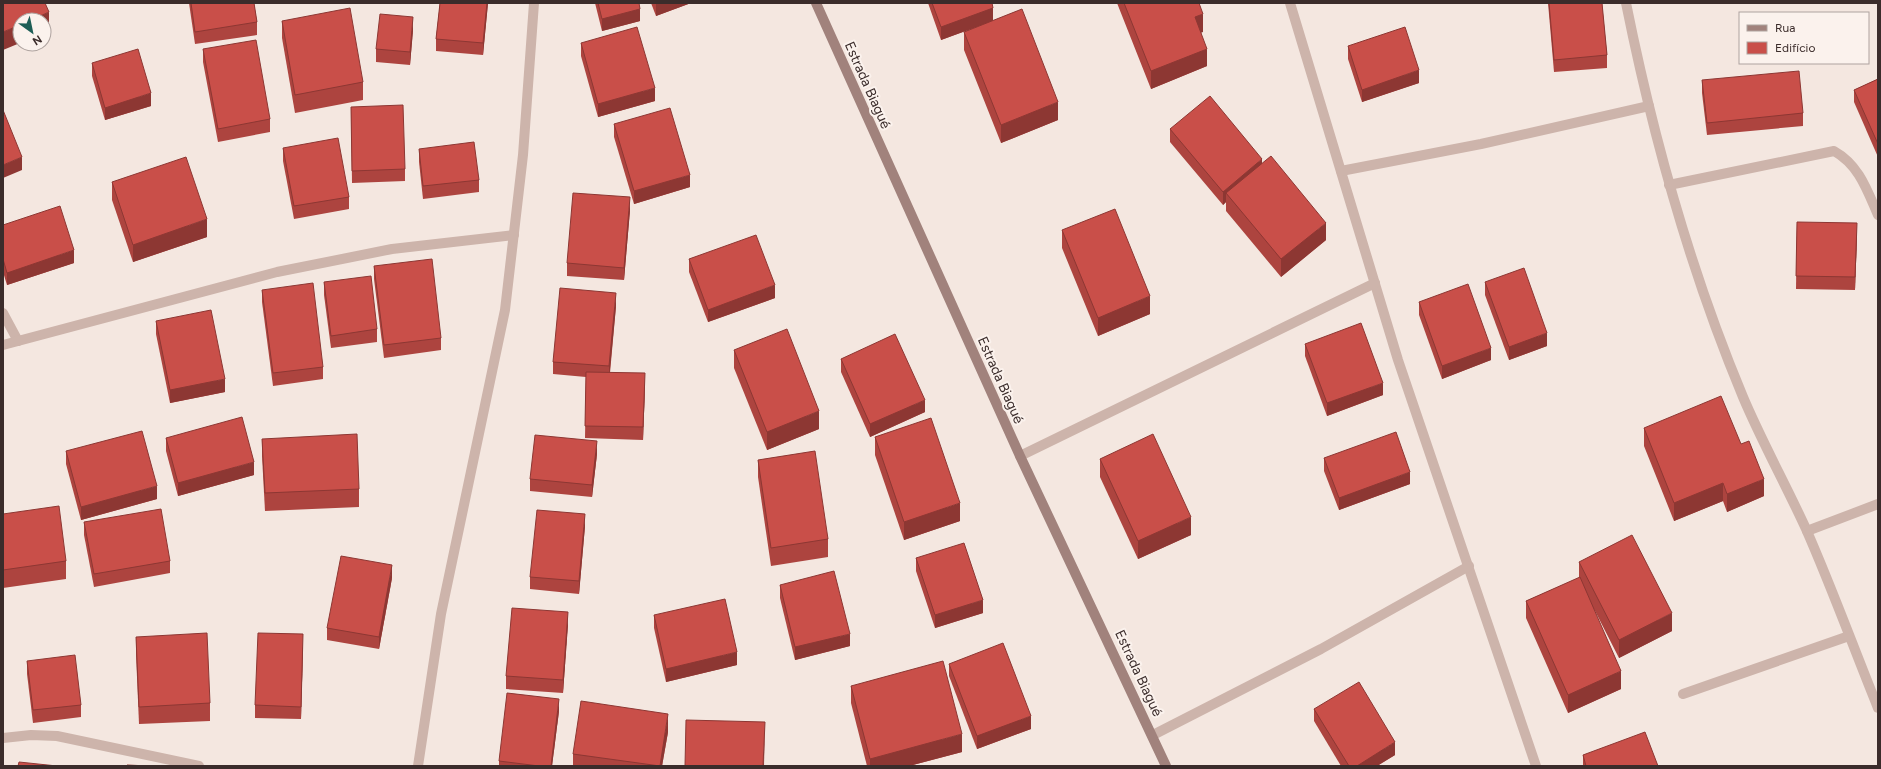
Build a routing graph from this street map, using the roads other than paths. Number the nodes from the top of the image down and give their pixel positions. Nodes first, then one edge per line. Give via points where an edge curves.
1 (534, 3) edge
2 (816, 3) edge
3 (1290, 3) edge
4 (1626, 3) edge
5 (1649, 106) junction
6 (1341, 171) junction
7 (1669, 185) junction
8 (1878, 215) edge
9 (514, 236) junction
10 (1375, 283) junction
11 (3, 313) edge
12 (18, 341) junction
13 (3, 345) edge
14 (1020, 456) junction
15 (1878, 504) edge
16 (1807, 531) junction
17 (1469, 566) junction
18 (1849, 636) junction
19 (1683, 694) dead end
20 (1878, 708) edge
21 (1153, 735) junction
22 (3, 738) edge
23 (199, 766) edge
24 (418, 766) edge
25 (1166, 766) edge
26 (1536, 766) edge

1 - 9 street via 524,155
2 - 14 main road, Estrada Biagué
3 - 6 street
4 - 5 street
5 - 6 street via 1481,144
5 - 7 street
6 - 10 street
7 - 8 street via 1834,151 1852,164 1863,180
7 - 16 street via 1704,295 1743,397
9 - 12 street via 392,249 277,272
9 - 24 street via 504,310 441,614
10 - 14 street
10 - 17 street via 1398,360
11 - 12 street
12 - 13 street
14 - 21 main road, Estrada Biagué
15 - 16 street
16 - 18 street
17 - 21 street via 1321,649
17 - 26 street
18 - 19 street
18 - 20 street
21 - 25 main road, Estrada Biagué
22 - 23 street via 57,736

